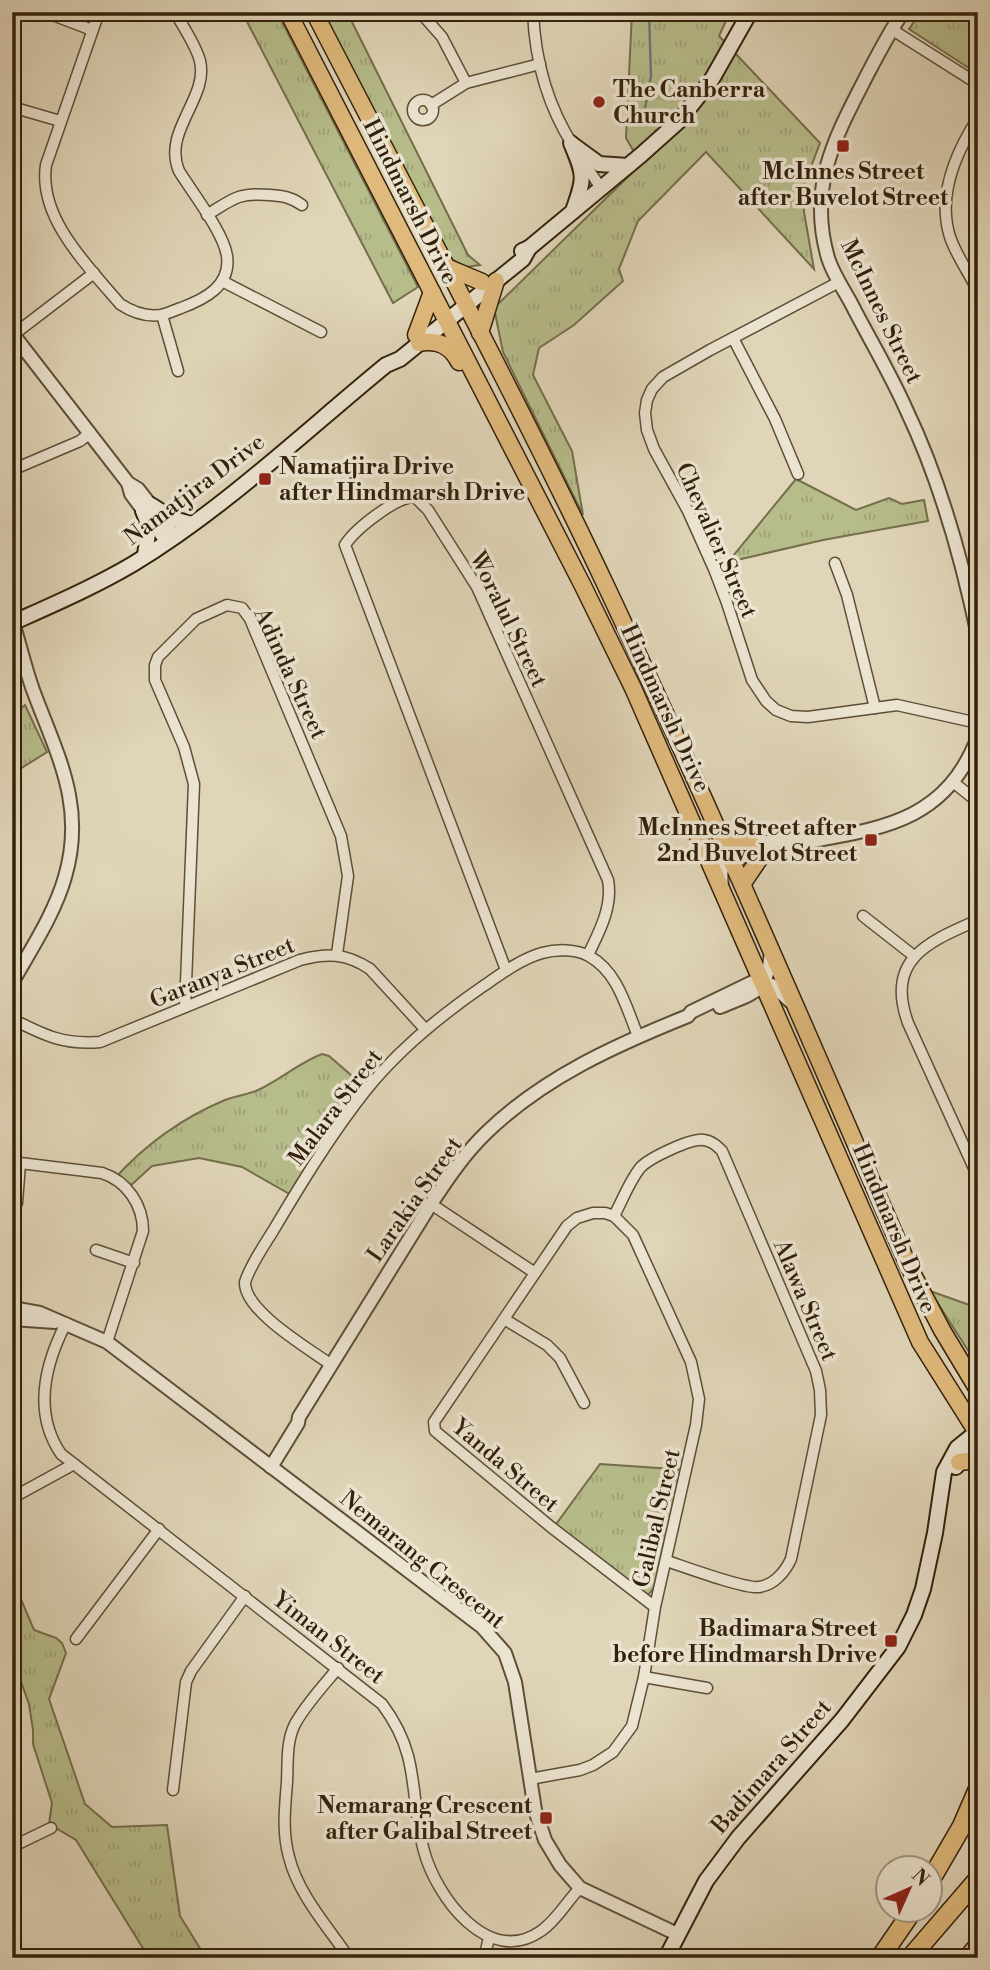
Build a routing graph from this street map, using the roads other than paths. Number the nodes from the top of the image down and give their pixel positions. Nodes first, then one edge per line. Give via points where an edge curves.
1 (45, 12) edge
2 (99, 12) edge
3 (174, 12) edge
4 (288, 12) edge
5 (314, 12) edge
6 (421, 12) edge
7 (533, 12) edge
8 (750, 12) edge
9 (903, 12) edge
10 (891, 29) junction
11 (92, 30) junction
12 (540, 64) junction
13 (466, 83) junction
14 (978, 84) edge
15 (431, 105) dead end
16 (12, 107) edge
17 (978, 118) edge
18 (60, 121) junction
19 (571, 143) junction
20 (628, 166) junction
21 (601, 188) junction
22 (302, 205) dead end
23 (572, 212) junction
24 (207, 215) junction
25 (446, 267) junction
26 (94, 272) junction
27 (222, 281) junction
28 (489, 281) junction
29 (839, 282) junction
30 (978, 291) edge
31 (432, 292) junction
32 (464, 302) junction
33 (162, 315) junction
34 (445, 317) junction
35 (321, 332) dead end
36 (480, 333) junction
37 (13, 334) edge
38 (733, 338) junction
39 (418, 339) junction
40 (178, 371) dead end
41 (492, 408) junction
42 (90, 433) junction
43 (12, 470) edge
44 (798, 474) dead end
45 (147, 508) junction
46 (192, 524) junction
47 (170, 538) junction
48 (145, 555) junction
49 (835, 562) dead end
50 (13, 623) edge
51 (978, 636) edge
52 (12, 656) edge
53 (32, 688) junction
54 (875, 708) junction
55 (978, 723) edge
56 (978, 737) edge
57 (953, 782) junction
58 (978, 802) edge
59 (721, 833) junction
60 (702, 844) junction
61 (758, 850) junction
62 (731, 855) junction
63 (743, 883) junction
64 (722, 888) junction
65 (863, 916) dead end
66 (978, 920) edge
67 (771, 949) junction
68 (337, 954) junction
69 (588, 956) junction
70 (914, 956) junction
71 (506, 970) junction
72 (12, 983) edge
73 (763, 983) junction
74 (185, 1007) junction
75 (796, 1007) junction
76 (12, 1019) edge
77 (425, 1029) junction
78 (638, 1036) junction
79 (16, 1163) edge
80 (978, 1177) edge
81 (17, 1203) dead end
82 (431, 1204) junction
83 (614, 1216) junction
84 (96, 1250) dead end
85 (134, 1263) junction
86 (535, 1273) junction
87 (12, 1308) edge
88 (12, 1319) edge
89 (504, 1319) junction
90 (66, 1322) junction
91 (107, 1342) junction
92 (330, 1364) junction
93 (978, 1390) edge
94 (584, 1403) dead end
95 (977, 1435) edge
96 (978, 1460) edge
97 (960, 1462) junction
98 (75, 1464) junction
99 (268, 1464) junction
100 (943, 1485) junction
101 (12, 1498) edge
102 (159, 1529) junction
103 (667, 1561) junction
104 (245, 1597) junction
105 (655, 1607) junction
106 (76, 1639) dead end
107 (338, 1668) junction
108 (644, 1678) junction
109 (707, 1688) dead end
110 (530, 1779) junction
111 (978, 1789) edge
112 (173, 1790) dead end
113 (51, 1828) dead end
114 (12, 1844) edge
115 (944, 1857) edge
116 (978, 1879) edge
117 (580, 1888) junction
118 (903, 1924) edge
119 (489, 1938) junction
120 (676, 1938) junction
121 (978, 1946) edge
122 (349, 1958) edge
123 (484, 1958) edge
124 (666, 1958) edge
125 (880, 1958) edge
126 (910, 1958) edge
127 (968, 1958) edge

1 - 11 street
2 - 11 street
3 - 24 street via 200,59 201,72 176,140 175,159
4 - 31 main road, Hindmarsh Drive
5 - 25 main road, Hindmarsh Drive
6 - 13 street via 442,37
7 - 12 street
8 - 20 main road, Namatjira Drive via 727,55 679,121
9 - 10 street, McInnes Street
10 - 14 street
10 - 29 street, McInnes Street via 841,125 824,172 822,229
11 - 18 street
12 - 13 street
12 - 19 street via 546,89
13 - 15 street
16 - 18 street
17 - 30 street via 952,166 946,209 951,240
18 - 26 street via 43,180 56,222
19 - 20 main road via 599,164
19 - 21 street
19 - 23 main road via 583,171
20 - 21 main road, Namatjira Drive
21 - 23 main road, Namatjira Drive
22 - 24 street via 290,197 249,193
23 - 28 main road, Namatjira Drive
24 - 27 street via 227,254
25 - 28 main road
25 - 32 main road, Hindmarsh Drive
26 - 33 street via 132,312
26 - 37 street
27 - 33 street via 202,300
27 - 35 street
28 - 32 main road, Namatjira Drive
28 - 36 main road
29 - 38 street, Chevalier Street
29 - 51 street, McInnes Street via 906,408 931,470
31 - 34 main road, Hindmarsh Drive
31 - 39 main road
32 - 34 main road, Namatjira Drive
32 - 36 main road, Hindmarsh Drive
33 - 40 street
34 - 39 main road, Namatjira Drive
34 - 41 main road, Hindmarsh Drive
36 - 59 main road, Hindmarsh Drive
37 - 42 street
38 - 44 street
38 - 54 street, Chevalier Street via 672,370 652,389 645,413 654,449 709,558 752,680 766,701 791,716
39 - 41 main road via 442,343 454,353 479,401
39 - 46 main road, Namatjira Drive via 400,359 386,365
41 - 60 main road, Hindmarsh Drive via 628,676
42 - 43 street
42 - 45 street via 131,494
45 - 46 main road
45 - 47 street
45 - 48 main road
46 - 47 main road, Namatjira Drive
47 - 48 main road, Namatjira Drive
48 - 50 main road, Namatjira Drive
49 - 54 street
50 - 53 street
52 - 53 street
53 - 72 street via 65,771 73,838 65,880
54 - 55 street, Chevalier Street via 915,707
56 - 57 street
57 - 58 street
57 - 61 street via 925,807 888,826 795,848
59 - 61 main road
59 - 62 main road, Hindmarsh Drive
60 - 62 street
60 - 64 main road, Hindmarsh Drive
61 - 62 street
61 - 63 main road
62 - 63 main road, Hindmarsh Drive
62 - 64 street via 724,862
63 - 67 main road, Hindmarsh Drive
64 - 73 main road, Hindmarsh Drive
65 - 70 street
66 - 70 street via 933,940
67 - 73 street
67 - 75 main road, Hindmarsh Drive
68 - 74 street, Garanya Street via 300,960
68 - 74 street, Adinda Street via 348,876 341,836 250,619 242,608 227,605 196,619 158,657 154,672 194,784
68 - 77 street via 370,969
69 - 71 street, Malara Street via 552,951
69 - 71 street, Woralul Street via 606,913 608,880 477,587 428,510 410,496 358,529 345,545
69 - 78 street via 615,980
70 - 80 street via 902,984 904,1010
71 - 77 street, Malara Street
73 - 75 street via 779,989
73 - 78 street, Larakia Street via 755,981 706,1009
73 - 95 main road, Hindmarsh Drive via 920,1342
74 - 76 street, Garanya Street via 100,1042 75,1044
75 - 93 main road, Hindmarsh Drive via 908,1265
77 - 92 street, Malara Street via 367,1089 293,1196 244,1282 248,1298 262,1313
78 - 82 street, Larakia Street via 548,1083 519,1105 468,1153
79 - 81 street
79 - 85 street via 115,1178 142,1214 143,1231
82 - 86 street
82 - 92 street, Larakia Street
83 - 86 street, Yanda Street via 593,1213 577,1218
83 - 103 street, Galibal Street via 633,1236 691,1362 697,1388 696,1425
83 - 103 street, Alawa Street via 646,1163 696,1140 718,1147 811,1358 820,1390 821,1415 786,1569 776,1580 758,1587
84 - 85 street
85 - 91 street
86 - 89 street, Yanda Street
87 - 90 street, Nemarang Crescent
88 - 90 street, Nemarang Crescent
89 - 94 street via 560,1358
89 - 105 street, Yanda Street via 434,1422 435,1431
90 - 91 street, Nemarang Crescent
90 - 98 street, Yiman Street via 43,1407 56,1446
91 - 99 street, Nemarang Crescent
92 - 99 street, Larakia Street
95 - 97 main road, Badimara Street
95 - 100 main road, Badimara Street via 965,1439 948,1460
96 - 97 main road
97 - 100 main road, Badimara Street
98 - 101 street
98 - 102 street, Yiman Street
99 - 110 street, Nemarang Crescent via 482,1627 505,1653 515,1682
100 - 120 main road, Badimara Street via 923,1589 898,1647 842,1720 738,1838 706,1881
102 - 104 street, Yiman Street
102 - 106 street
103 - 105 street, Galibal Street
104 - 107 street, Yiman Street
104 - 112 street via 186,1682
105 - 108 street, Galibal Street
107 - 119 street, Yiman Street via 377,1699 397,1727 409,1758 427,1861 457,1910
107 - 122 street via 292,1731 284,1819 295,1874
108 - 109 street
108 - 110 street, Galibal Street via 632,1726 612,1752 580,1770
110 - 117 street, Nemarang Crescent via 545,1840
111 - 115 highway
113 - 114 street
116 - 126 highway
117 - 119 street via 539,1933 518,1940
117 - 120 street, Nemarang Crescent via 628,1912 635,1921
118 - 125 highway
119 - 123 street
120 - 124 main road, Badimara Street
121 - 127 highway

